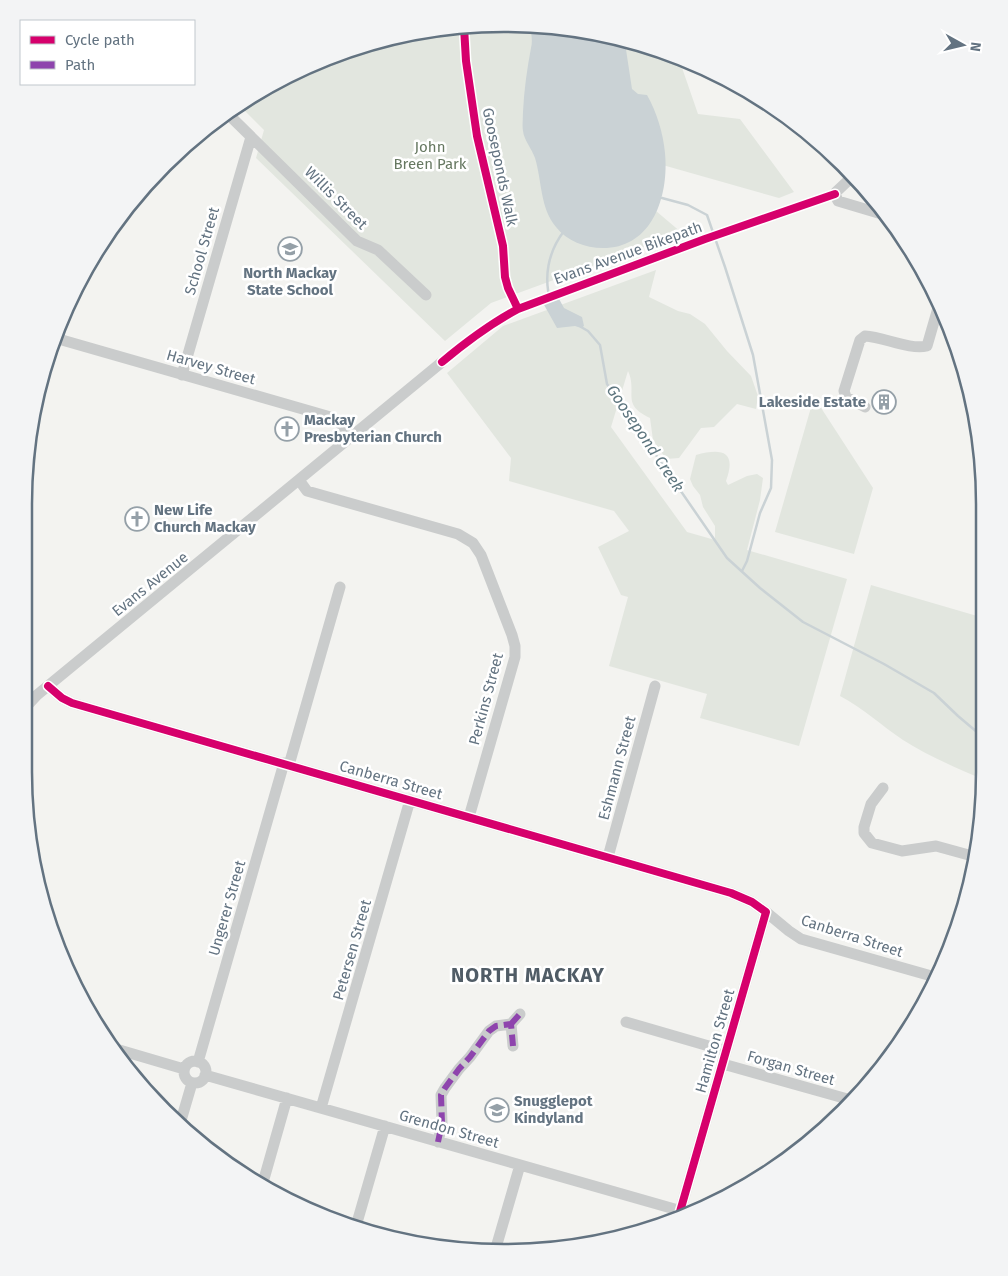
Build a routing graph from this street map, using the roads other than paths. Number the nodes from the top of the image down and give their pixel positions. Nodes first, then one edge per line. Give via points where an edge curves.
1 (233, 119) edge
2 (251, 137) junction
3 (847, 182) edge
4 (873, 212) edge
5 (426, 295) dead end
6 (936, 315) edge
7 (62, 340) edge
8 (442, 362) dead end
9 (182, 375) junction
10 (865, 407) dead end
11 (351, 437) junction
12 (299, 480) junction
13 (340, 587) dead end
14 (48, 686) junction
15 (655, 686) dead end
16 (37, 695) junction
17 (32, 697) edge
18 (32, 700) edge
19 (287, 764) junction
20 (883, 788) dead end
21 (410, 800) junction
22 (469, 817) junction
23 (968, 855) edge
24 (608, 857) junction
25 (766, 912) junction
26 (929, 976) edge
27 (520, 1014) dead end
28 (626, 1022) dead end
29 (511, 1024) junction
30 (512, 1046) dead end
31 (726, 1050) junction
32 (125, 1052) edge
33 (198, 1062) junction
34 (723, 1064) junction
35 (184, 1069) junction
36 (205, 1075) junction
37 (192, 1083) junction
38 (287, 1098) junction
39 (844, 1098) edge
40 (321, 1108) junction
41 (182, 1116) edge
42 (385, 1126) junction
43 (438, 1142) junction
44 (520, 1165) junction
45 (264, 1178) edge
46 (682, 1209) edge
47 (675, 1211) edge
48 (358, 1220) edge
49 (497, 1244) edge

1 - 2 street, Willis Street
2 - 5 street, Willis Street via 360,243 378,250
2 - 9 street, School Street
3 - 4 street via 835,194 838,201
6 - 10 street via 927,346 914,347 875,336 865,336 860,340 844,391 846,397
7 - 9 street, Harvey Street
8 - 11 street, Evans Avenue
9 - 11 street, Harvey Street via 327,416 339,422
11 - 12 street, Evans Avenue
12 - 14 street, Evans Avenue
12 - 22 street, Perkins Street via 307,491 458,534 473,543 481,555 512,635 515,657
13 - 19 street, Ungerer Street
14 - 16 street, Evans Avenue
14 - 19 street, Canberra Street via 68,701
15 - 24 street, Eshmann Street
16 - 17 street, Evans Avenue
16 - 18 street, Evans Avenue
19 - 21 street, Canberra Street
19 - 33 street, Ungerer Street
20 - 23 street via 871,804 864,827 864,833 872,843 902,851 936,846
21 - 22 street, Canberra Street
21 - 40 street, Petersen Street
22 - 24 street, Canberra Street
24 - 25 street, Canberra Street via 731,893
25 - 26 street, Canberra Street via 801,939
25 - 31 street, Hamilton Street
27 - 29 street
28 - 31 street
29 - 30 street
29 - 43 street via 488,1031 445,1088 441,1095 442,1123
31 - 34 street, Hamilton Street
32 - 35 street
33 - 35 street via 191,1062
33 - 36 street via 205,1068
34 - 39 street, Forgan Street
34 - 46 street, Hamilton Street
35 - 37 street via 186,1079
36 - 37 street via 201,1081
36 - 38 street, Grendon Street
37 - 41 street
38 - 40 street, Grendon Street
38 - 45 street
40 - 42 street, Grendon Street
42 - 43 street, Grendon Street
42 - 48 street
43 - 44 street, Grendon Street
44 - 47 street, Grendon Street
44 - 49 street

